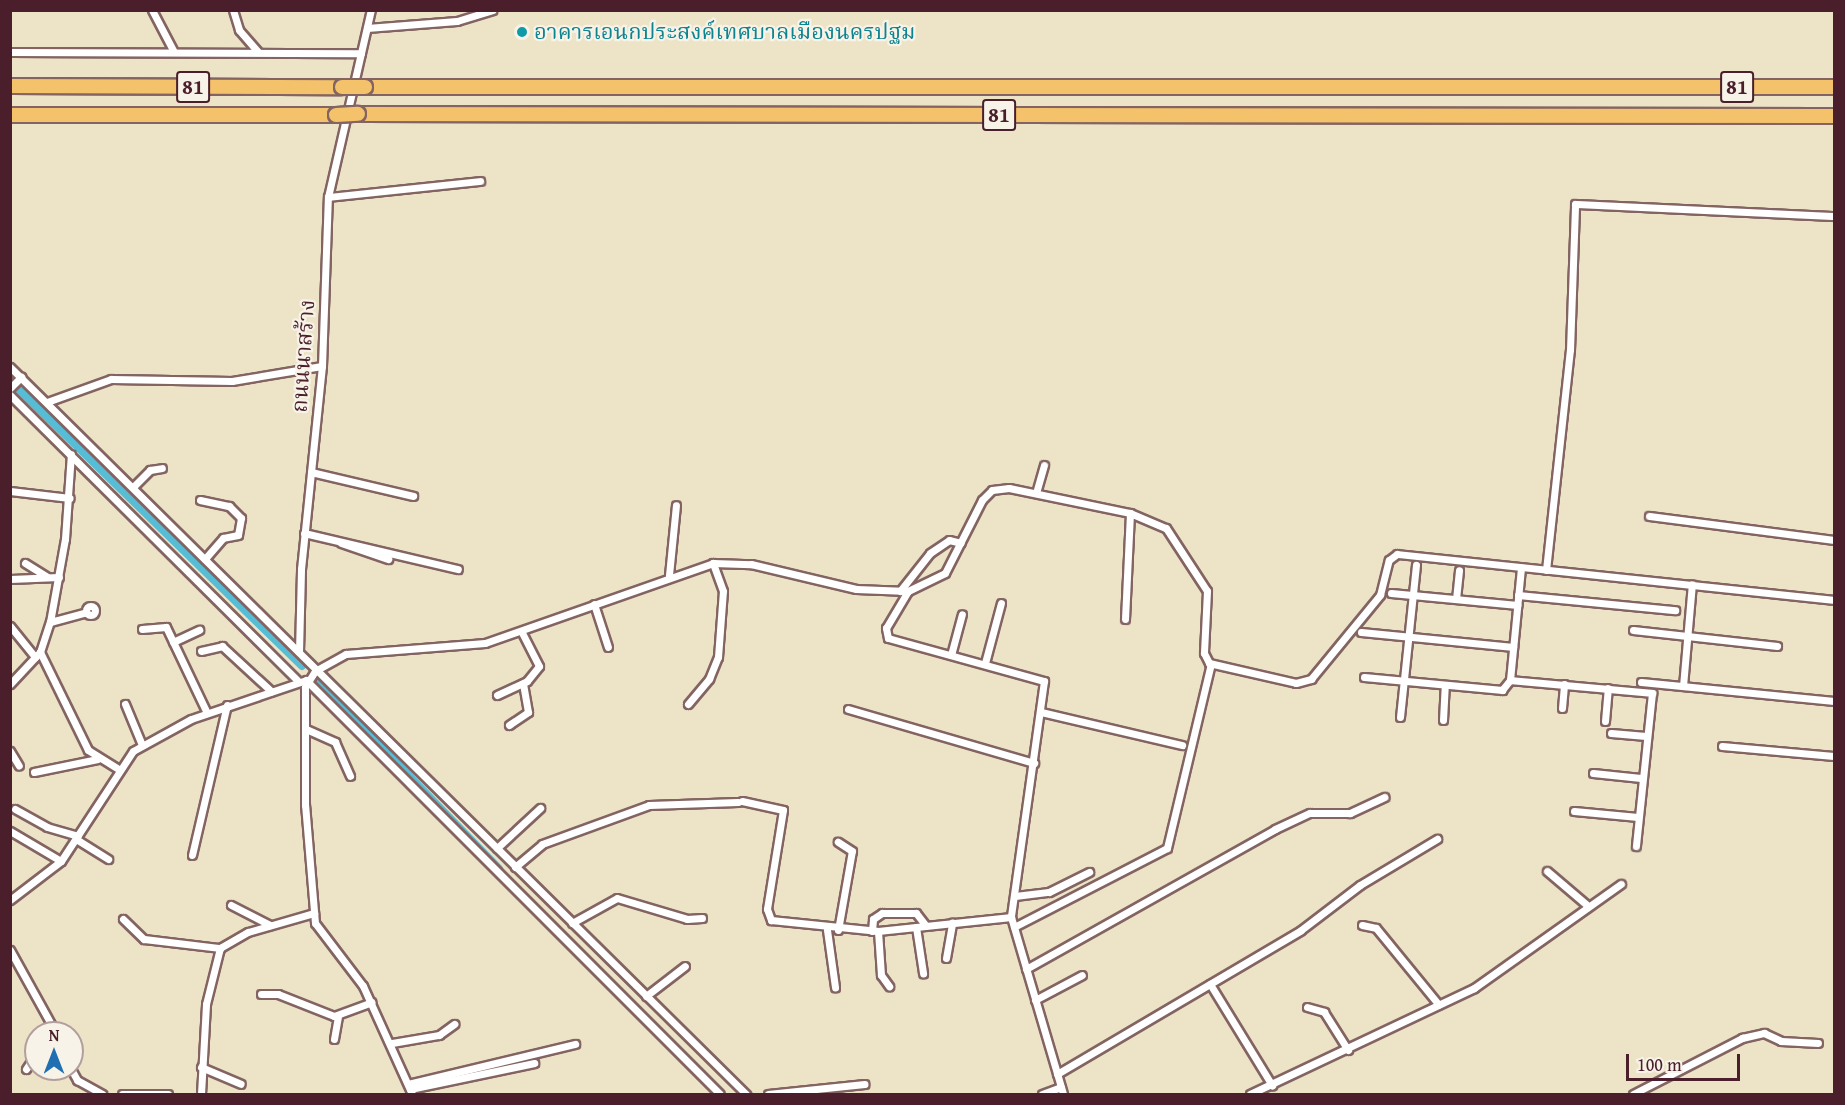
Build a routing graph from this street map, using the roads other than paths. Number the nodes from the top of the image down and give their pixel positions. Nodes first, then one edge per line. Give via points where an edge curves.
1 (152, 10) edge
2 (233, 10) edge
3 (371, 10) edge
4 (492, 10) edge
5 (367, 28) junction
6 (10, 52) edge
7 (174, 52) junction
8 (258, 52) junction
9 (361, 53) junction
10 (10, 86) edge
11 (1834, 87) edge
12 (10, 115) edge
13 (1834, 116) edge
14 (480, 182) dead end
15 (328, 197) junction
16 (1834, 216) edge
17 (322, 366) junction
18 (10, 367) edge
19 (20, 379) junction
20 (10, 388) edge
21 (10, 396) edge
22 (47, 402) junction
23 (71, 454) junction
24 (1044, 465) dead end
25 (162, 468) dead end
26 (311, 472) junction
27 (133, 487) junction
28 (10, 491) edge
29 (1036, 493) junction
30 (413, 496) dead end
31 (70, 498) junction
32 (200, 500) dead end
33 (676, 505) dead end
34 (1130, 513) junction
35 (1649, 516) dead end
36 (304, 533) junction
37 (1834, 540) edge
38 (339, 541) junction
39 (962, 543) junction
40 (205, 559) junction
41 (388, 559) dead end
42 (25, 563) dead end
43 (713, 564) junction
44 (1416, 565) dead end
45 (1521, 568) junction
46 (458, 569) dead end
47 (1459, 570) dead end
48 (1546, 570) junction
49 (669, 575) junction
50 (48, 577) junction
51 (59, 577) junction
52 (10, 579) edge
53 (1692, 584) junction
54 (904, 591) junction
55 (1391, 593) dead end
56 (1518, 595) junction
57 (1414, 596) junction
58 (1456, 599) junction
59 (1834, 600) edge
60 (1001, 603) dead end
61 (594, 604) junction
62 (1517, 605) junction
63 (1675, 609) dead end
64 (87, 612) dead end
65 (962, 614) dead end
66 (1125, 619) dead end
67 (50, 622) junction
68 (10, 626) edge
69 (142, 629) dead end
70 (199, 630) dead end
71 (1633, 630) dead end
72 (521, 631) junction
73 (1360, 632) dead end
74 (1689, 636) junction
75 (1409, 638) junction
76 (173, 642) junction
77 (1777, 646) dead end
78 (608, 647) dead end
79 (1513, 647) junction
80 (201, 651) dead end
81 (299, 652) junction
82 (38, 654) junction
83 (951, 655) junction
84 (985, 663) junction
85 (1211, 664) junction
86 (315, 671) junction
87 (1364, 677) dead end
88 (1510, 680) junction
89 (303, 681) junction
90 (1404, 681) junction
91 (1641, 682) dead end
92 (523, 683) junction
93 (10, 684) edge
94 (1564, 684) junction
95 (1445, 686) junction
96 (1683, 686) junction
97 (1608, 688) junction
98 (271, 691) junction
99 (497, 695) dead end
100 (1834, 702) edge
101 (125, 704) dead end
102 (688, 704) dead end
103 (227, 705) junction
104 (1562, 708) dead end
105 (848, 709) dead end
106 (1041, 712) junction
107 (207, 713) junction
108 (1400, 717) dead end
109 (1443, 720) dead end
110 (1605, 721) dead end
111 (509, 725) dead end
112 (306, 729) junction
113 (1611, 733) dead end
114 (1646, 736) junction
115 (142, 745) junction
116 (1182, 745) dead end
117 (1722, 746) dead end
118 (10, 751) edge
119 (1834, 756) edge
120 (98, 759) junction
121 (1035, 764) junction
122 (19, 766) dead end
123 (117, 768) junction
124 (34, 772) dead end
125 (1593, 773) dead end
126 (350, 776) dead end
127 (1641, 778) junction
128 (1385, 797) dead end
129 (540, 808) dead end
130 (15, 809) dead end
131 (1574, 811) dead end
132 (1638, 817) junction
133 (10, 831) edge
134 (77, 837) junction
135 (1437, 839) dead end
136 (838, 842) dead end
137 (1636, 846) dead end
138 (497, 848) junction
139 (192, 855) dead end
140 (108, 859) dead end
141 (61, 861) junction
142 (516, 867) junction
143 (1547, 871) dead end
144 (1089, 872) dead end
145 (1621, 884) dead end
146 (1015, 896) junction
147 (10, 900) edge
148 (231, 905) dead end
149 (1587, 905) junction
150 (314, 914) junction
151 (1011, 917) junction
152 (702, 918) dead end
153 (123, 919) dead end
154 (572, 923) junction
155 (952, 923) junction
156 (270, 924) junction
157 (1362, 925) dead end
158 (926, 926) junction
159 (916, 927) junction
160 (1014, 927) junction
161 (827, 930) junction
162 (838, 930) junction
163 (875, 931) junction
164 (220, 948) junction
165 (10, 950) edge
166 (946, 958) dead end
167 (685, 966) dead end
168 (1026, 969) junction
169 (923, 974) dead end
170 (1082, 975) dead end
171 (1210, 984) junction
172 (890, 986) dead end
173 (835, 987) dead end
174 (261, 994) dead end
175 (646, 996) junction
176 (1035, 1000) junction
177 (372, 1002) junction
178 (1439, 1005) junction
179 (1307, 1006) dead end
180 (338, 1016) junction
181 (48, 1021) edge
182 (454, 1024) dead end
183 (334, 1039) dead end
184 (392, 1043) junction
185 (1818, 1043) dead end
186 (575, 1044) dead end
187 (1348, 1050) junction
188 (534, 1063) dead end
189 (201, 1068) junction
190 (1057, 1074) junction
191 (79, 1081) edge
192 (242, 1084) dead end
193 (864, 1084) dead end
194 (1272, 1085) junction
195 (410, 1089) edge
196 (1062, 1091) edge
197 (102, 1095) edge
198 (122, 1095) edge
199 (168, 1095) edge
200 (201, 1095) edge
201 (720, 1095) edge
202 (746, 1095) edge
203 (768, 1095) edge
204 (1042, 1095) edge
205 (1250, 1095) edge
206 (1634, 1095) edge

1 - 7 street
2 - 8 street via 239,30
3 - 5 street, ถนนนาสร้าง
4 - 5 street via 458,21
5 - 9 street, ถนนนาสร้าง
6 - 7 street
7 - 8 street
8 - 9 street
9 - 15 street, ถนนนาสร้าง
10 - 11 highway, 81, bridge
12 - 13 highway, 81, bridge
14 - 15 street
15 - 17 street, ถนนนาสร้าง
16 - 48 street via 1575,204 1570,350
17 - 22 street via 232,381 111,379
17 - 26 street, ถนนนาสร้าง
18 - 19 street
19 - 20 street
19 - 22 street
21 - 23 street
22 - 27 street
23 - 31 street
23 - 89 street
24 - 29 street
25 - 27 street via 150,470
26 - 30 street
26 - 36 street, ถนนนาสร้าง
27 - 40 street
28 - 31 street
29 - 34 street
29 - 39 street via 992,490
31 - 51 street
32 - 40 street via 229,506 240,518 238,535 223,538
33 - 49 street
34 - 66 street
34 - 85 street via 1169,530 1207,591 1204,653
35 - 37 street
36 - 38 street
36 - 81 street, ถนนนาสร้าง
38 - 41 street
38 - 46 street
39 - 54 street via 945,573
39 - 54 street via 950,540 930,553
40 - 81 street
42 - 50 street
43 - 49 street
43 - 54 street via 751,564 856,589
43 - 102 street via 723,591 718,657 710,679
44 - 57 street
45 - 48 street
45 - 56 street
45 - 85 street via 1397,554 1389,560 1380,595 1306,682
47 - 58 street
48 - 53 street
49 - 61 street
50 - 51 street
50 - 52 street
51 - 67 street
53 - 59 street
53 - 74 street
54 - 83 street via 886,628 888,638
55 - 57 street
56 - 62 street
56 - 63 street
57 - 58 street
57 - 75 street
58 - 62 street
60 - 84 street
61 - 72 street
61 - 78 street
62 - 79 street
64 - 67 street
65 - 83 street
67 - 82 street
68 - 82 street
69 - 76 street via 164,624
70 - 76 street
71 - 74 street
72 - 86 street via 485,643 346,654
72 - 92 street via 539,666
73 - 75 street
74 - 77 street
74 - 96 street
75 - 79 street
75 - 90 street
76 - 107 street
79 - 88 street
80 - 98 street via 222,646
81 - 86 street
82 - 93 street
82 - 120 street via 81,738
83 - 84 street
84 - 106 street via 1038,676 1044,681
85 - 160 street via 1167,848
86 - 89 street
86 - 138 street
87 - 90 street
88 - 94 street
88 - 95 street via 1494,690
89 - 98 street
89 - 112 street
89 - 201 street
90 - 95 street
90 - 108 street
91 - 96 street
92 - 99 street
92 - 111 street via 528,711
94 - 97 street
94 - 104 street
95 - 109 street
96 - 100 street
97 - 110 street
97 - 114 street via 1652,693
98 - 103 street
101 - 115 street
103 - 107 street
103 - 139 street
105 - 121 street
106 - 116 street
106 - 121 street
107 - 115 street
112 - 126 street via 336,742
112 - 150 street
113 - 114 street
114 - 127 street
115 - 123 street
117 - 119 street
118 - 122 street
120 - 123 street
120 - 124 street
121 - 146 street
123 - 134 street
125 - 127 street
127 - 132 street
128 - 168 street via 1350,813 1310,813 1275,829
129 - 138 street
130 - 134 street via 47,827
131 - 132 street
132 - 137 street
133 - 141 street
134 - 140 street
134 - 141 street
135 - 171 street
136 - 162 street via 852,851
138 - 142 street
141 - 147 street
142 - 154 street
142 - 161 street via 542,844 649,805 740,802 783,810 767,909 771,921
143 - 149 street
144 - 146 street via 1049,892
145 - 149 street
146 - 151 street
148 - 156 street
149 - 178 street via 1494,975
150 - 156 street
150 - 177 street via 321,934 352,968
151 - 155 street
151 - 160 street
152 - 154 street via 687,919 617,898
153 - 164 street via 144,939
154 - 175 street
155 - 158 street
155 - 166 street
156 - 164 street
157 - 178 street via 1376,928
158 - 159 street
158 - 163 street via 916,913 882,913 873,920
159 - 163 street
159 - 169 street
160 - 168 street
161 - 162 street
161 - 173 street
162 - 163 street
163 - 172 street via 880,975
164 - 189 street via 206,1004
165 - 181 street
167 - 175 street
168 - 176 street
170 - 176 street
171 - 190 street
171 - 194 street
174 - 180 street via 278,994
175 - 202 street
176 - 190 street
177 - 180 street
177 - 184 street
178 - 187 street
179 - 187 street via 1324,1012
180 - 183 street
182 - 184 street via 439,1035
184 - 195 street
185 - 206 street via 1781,1041 1764,1033 1742,1038
186 - 195 street
187 - 194 street
188 - 195 street
189 - 192 street
189 - 200 street
190 - 196 street
191 - 197 street
193 - 203 street
194 - 205 street
196 - 204 street
198 - 199 street

